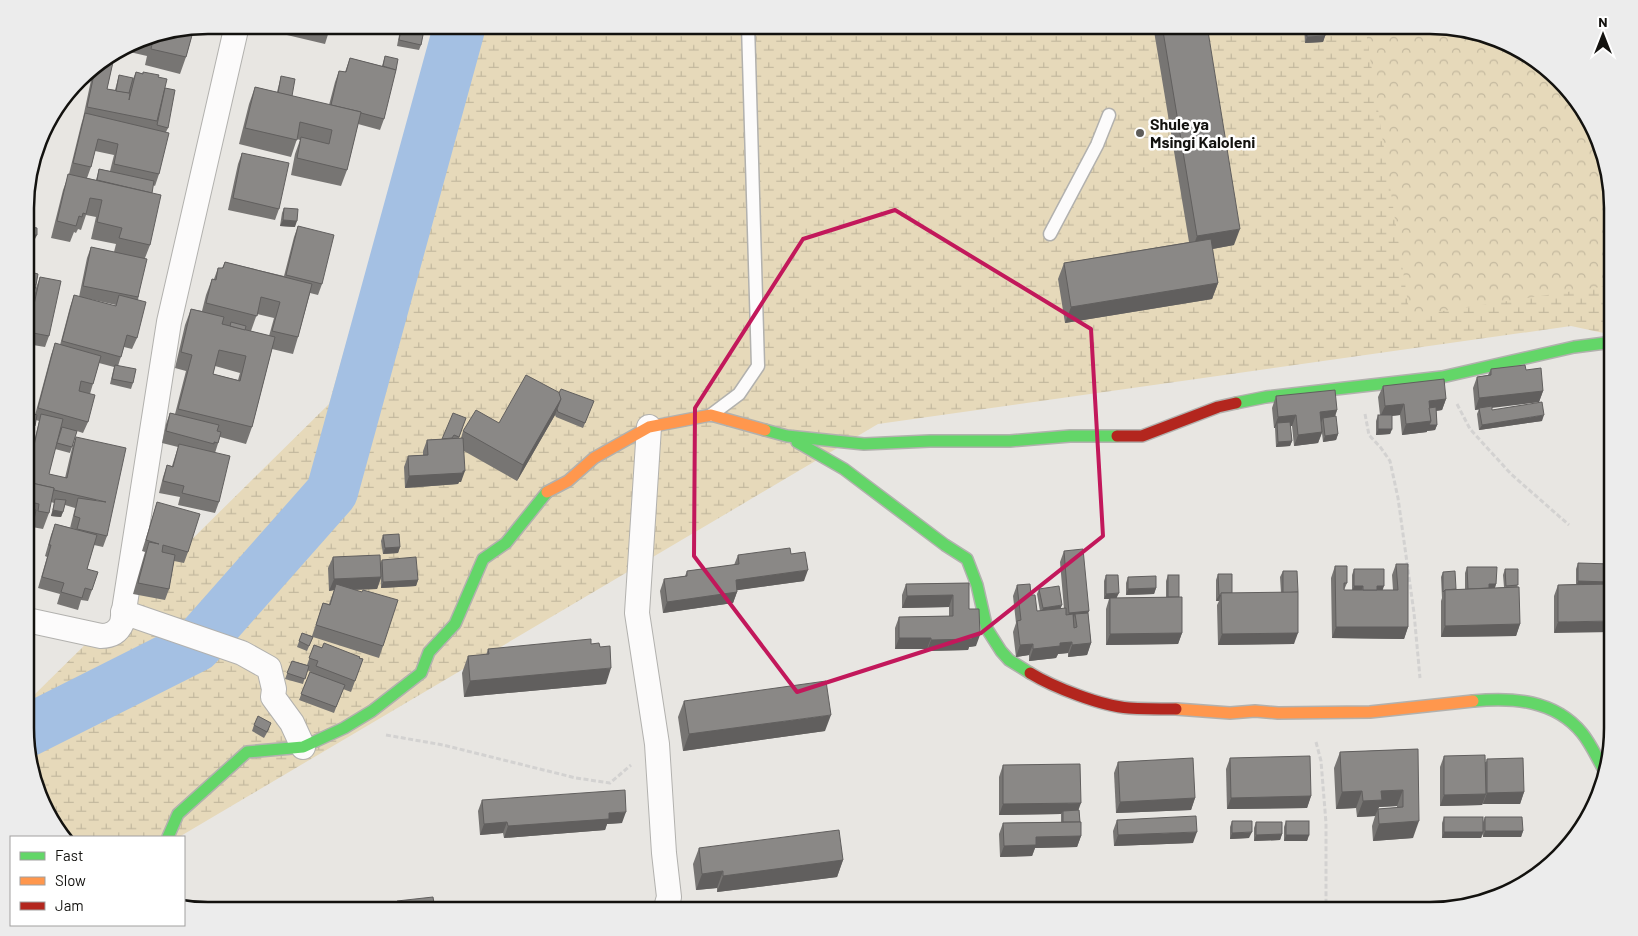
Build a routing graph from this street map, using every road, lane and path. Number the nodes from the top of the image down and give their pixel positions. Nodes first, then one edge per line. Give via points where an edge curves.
1 (235, 34) edge
2 (748, 34) edge
3 (1109, 115) dead end
4 (1050, 234) dead end
5 (1604, 343) edge
6 (1442, 378) junction
7 (1364, 386) junction
8 (711, 415) junction
9 (649, 426) junction
10 (786, 436) junction
11 (1569, 525) dead end
12 (124, 612) junction
13 (34, 622) edge
14 (1423, 706) junction
15 (1308, 712) junction
16 (344, 728) junction
17 (658, 744) junction
18 (303, 747) junction
19 (1600, 764) edge
20 (168, 836) edge
21 (668, 902) edge
22 (1326, 902) edge

1 - 12 street via 169,322
2 - 8 lane via 758,366 739,394
3 - 4 lane via 1097,145
5 - 6 street via 1574,347
6 - 7 street
6 - 11 path via 1470,429 1511,474
7 - 10 street via 1266,397 1218,407 1142,436 864,444
7 - 14 path via 1369,435 1390,462 1398,498
8 - 9 street
8 - 10 street
9 - 16 street via 594,458 568,481 545,492 506,543 483,559 455,624 429,652 421,673
9 - 17 street via 637,613
10 - 15 street via 844,469 966,559 977,585 987,629 1001,651 1009,660 1048,684 1127,708 1230,713 1255,710
12 - 13 street via 120,628 106,636
12 - 18 street via 242,653 269,668 273,697 292,723
14 - 15 street via 1370,712
14 - 19 street via 1492,699 1546,706 1565,716 1583,734
15 - 22 path via 1321,762 1326,823
16 - 17 path via 444,746 576,778 610,783
16 - 18 street
17 - 21 street
18 - 20 street via 247,752 178,814

